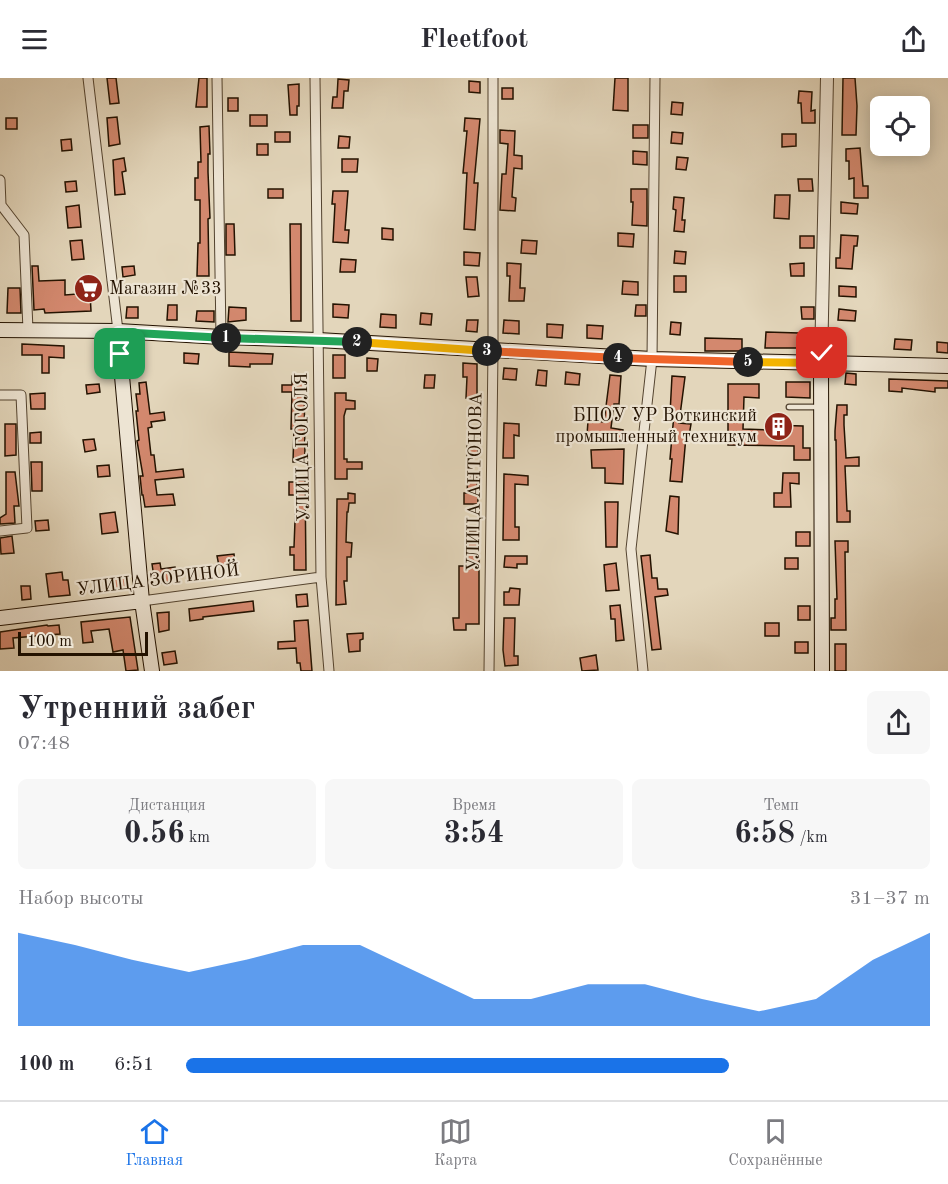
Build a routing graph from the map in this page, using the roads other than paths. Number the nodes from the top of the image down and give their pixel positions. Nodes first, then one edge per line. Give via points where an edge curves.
1 (88, 78) edge
2 (217, 78) edge
3 (315, 78) edge
4 (493, 78) edge
5 (655, 78) edge
6 (827, 78) edge
7 (0, 180) edge
8 (0, 330) edge
9 (28, 330) junction
10 (118, 332) junction
11 (220, 338) junction
12 (318, 340) junction
13 (493, 351) junction
14 (652, 359) junction
15 (821, 363) junction
16 (948, 366) edge
17 (0, 395) edge
18 (789, 407) dead end
19 (822, 408) junction
20 (0, 531) edge
21 (321, 577) junction
22 (142, 601) junction
23 (0, 618) edge
24 (152, 671) edge
25 (329, 671) edge
26 (489, 671) edge
27 (643, 671) edge
28 (822, 671) edge

1 - 10 street
2 - 11 street
3 - 12 street, УЛИЦА ГОГОЛЯ
4 - 13 street, УЛИЦА АНТОНОВА
5 - 14 street
6 - 15 street
7 - 9 street via 1,205 24,236
8 - 9 main road
9 - 10 main road
10 - 11 main road
10 - 22 main road
11 - 12 main road
12 - 13 main road
12 - 21 street, УЛИЦА ГОГОЛЯ
13 - 14 main road
13 - 26 street, УЛИЦА АНТОНОВА
14 - 15 main road
14 - 27 street via 631,549
15 - 16 main road
15 - 19 main road
17 - 20 street via 21,395 27,528
18 - 19 lane
19 - 28 main road
21 - 22 street, УЛИЦА ЗОРИНОЙ
21 - 25 street, УЛИЦА ГОГОЛЯ
22 - 23 main road, УЛИЦА ЗОРИНОЙ
22 - 24 main road

